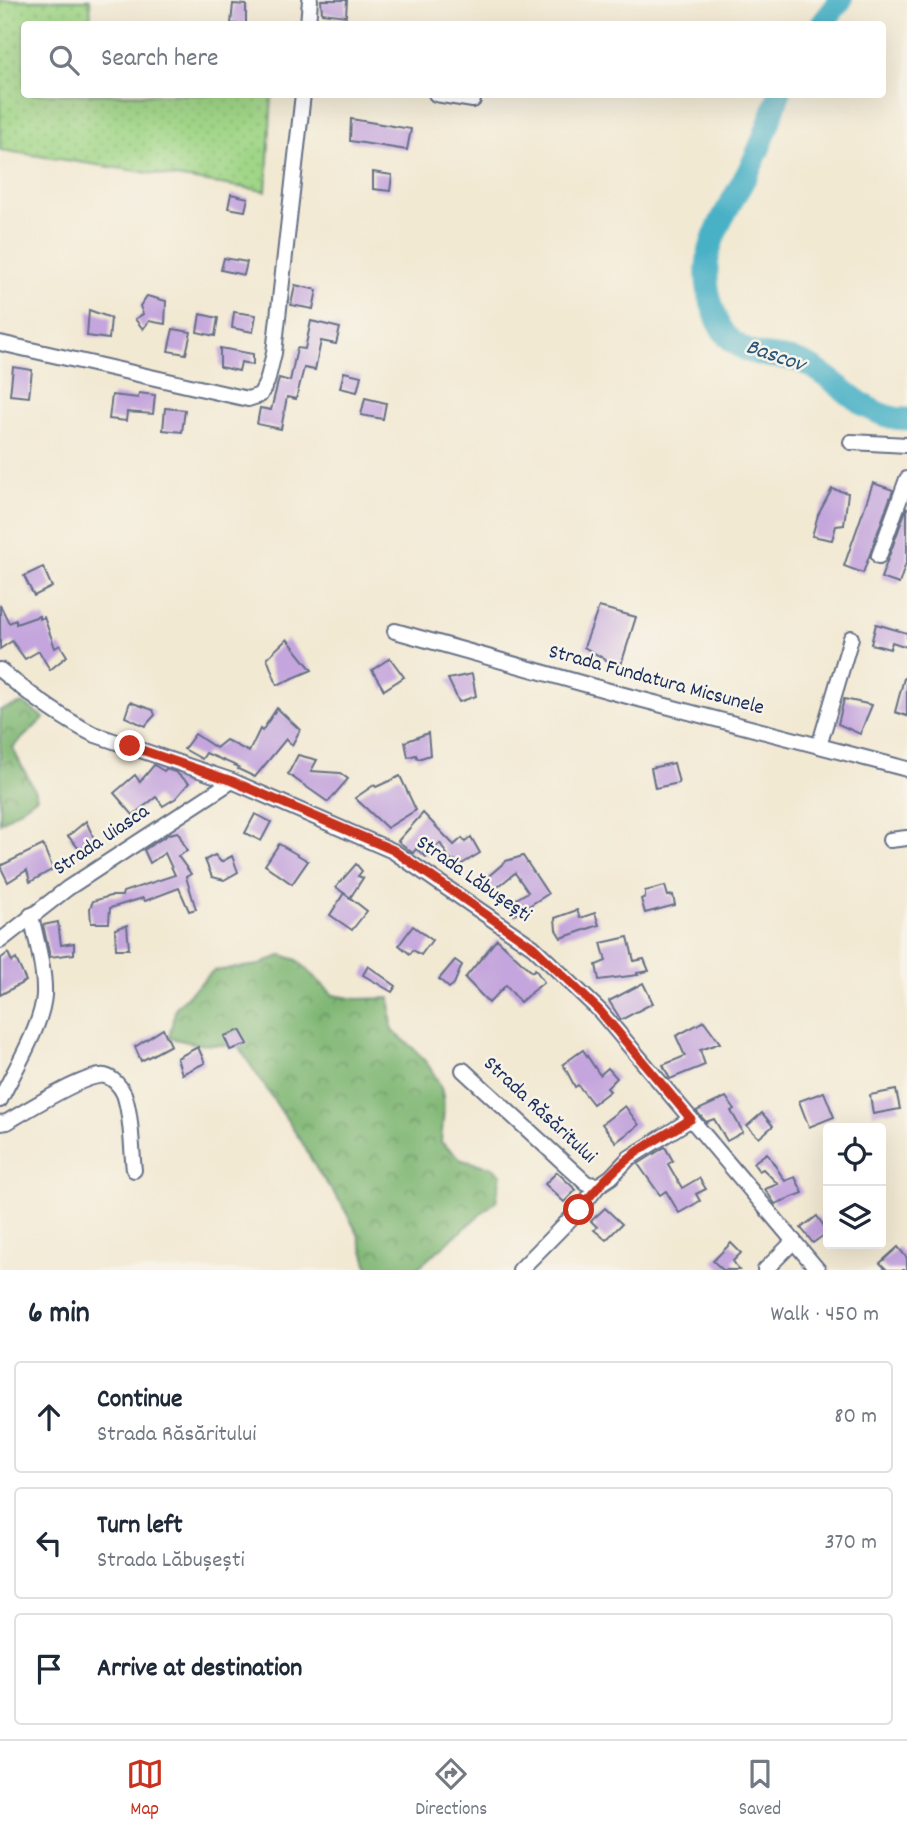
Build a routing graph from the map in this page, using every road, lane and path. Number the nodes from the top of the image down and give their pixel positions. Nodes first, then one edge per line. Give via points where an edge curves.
1 (310, 0) edge
2 (308, 21) edge
3 (303, 98) edge
4 (461, 98) edge
5 (473, 100) dead end
6 (0, 343) edge
7 (851, 442) dead end
8 (907, 445) edge
9 (907, 478) edge
10 (879, 556) dead end
11 (396, 631) dead end
12 (851, 638) dead end
13 (0, 670) edge
14 (819, 746) junction
15 (907, 769) edge
16 (232, 781) junction
17 (907, 838) edge
18 (890, 840) dead end
19 (32, 915) junction
20 (0, 941) edge
21 (463, 1070) dead end
22 (0, 1100) edge
23 (691, 1119) junction
24 (0, 1123) edge
25 (134, 1170) dead end
26 (599, 1185) junction
27 (794, 1241) junction
28 (520, 1270) edge
29 (765, 1270) edge
30 (818, 1270) edge

1 - 2 street
3 - 6 street via 274,353 260,395 248,399
4 - 5 street
7 - 8 street
9 - 10 street
11 - 14 street, Strada Fundatura Micsunele
12 - 14 street
13 - 16 street, Strada Lăbușești via 93,734
14 - 15 street, Strada Fundatura Micsunele
16 - 19 street, Strada Uiasca
16 - 23 street, Strada Lăbușești via 393,850 533,947 600,1011
17 - 18 street
19 - 20 street, Strada Uiasca
19 - 22 street via 44,995 40,1016
21 - 26 street, Strada Răsăritului via 587,1184
23 - 26 street, Strada Răsăritului via 629,1158
23 - 27 street, Strada Lăbușești
24 - 25 street via 103,1075 123,1093
26 - 28 street
27 - 29 street
27 - 30 street, Strada Lăbușești

